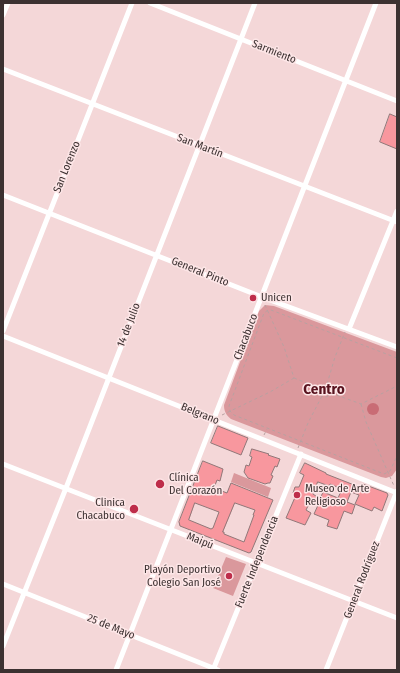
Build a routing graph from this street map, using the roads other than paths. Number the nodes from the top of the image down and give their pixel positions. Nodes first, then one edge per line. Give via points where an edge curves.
1 (8, 3) edge
2 (132, 3) edge
3 (150, 3) edge
4 (255, 3) edge
5 (376, 3) edge
6 (3, 15) edge
7 (241, 39) junction
8 (3, 69) edge
9 (346, 80) junction
10 (397, 100) edge
11 (92, 104) junction
12 (199, 146) junction
13 (305, 187) junction
14 (3, 195) edge
15 (397, 211) edge
16 (49, 213) junction
17 (395, 221) edge
18 (156, 255) junction
19 (262, 297) junction
20 (348, 329) junction
21 (3, 330) edge
22 (3, 336) edge
23 (397, 347) edge
24 (108, 378) junction
25 (214, 420) junction
26 (298, 453) junction
27 (3, 464) edge
28 (66, 488) junction
29 (397, 492) edge
30 (170, 529) junction
31 (257, 563) junction
32 (3, 584) edge
33 (24, 592) junction
34 (354, 601) junction
35 (397, 618) edge
36 (130, 634) junction
37 (3, 646) edge
38 (215, 669) edge
39 (116, 670) edge
40 (326, 670) edge

1 - 6 street
2 - 11 street, San Lorenzo
3 - 7 street, Sarmiento
4 - 7 street, 14 de Julio
5 - 9 street, Chacabuco
7 - 9 street, Sarmiento
7 - 12 street, 14 de Julio
8 - 11 street, San Martín
9 - 10 street, Sarmiento
9 - 13 street, Chacabuco
11 - 12 street, San Martín
11 - 16 street, San Lorenzo
12 - 13 street, San Martín
12 - 18 street, 14 de Julio
13 - 17 street, San Martín
13 - 19 street, Chacabuco
14 - 16 street, General Pinto
15 - 17 street
16 - 18 street, General Pinto
16 - 21 street, San Lorenzo
17 - 20 street
18 - 19 street, General Pinto
18 - 24 street, 14 de Julio
19 - 20 street, General Pinto
19 - 25 street, Chacabuco
20 - 23 street, General Pinto
22 - 24 street, Belgrano
24 - 25 street, Belgrano
24 - 28 street, 14 de Julio
25 - 26 street, Belgrano
25 - 30 street, Chacabuco
26 - 29 street, Belgrano
26 - 31 street, Fuerte Independencia
27 - 28 street, Maipú
28 - 30 street, Maipú
28 - 33 street, 14 de Julio
29 - 34 street, General Rodríguez
30 - 31 street, Maipú
30 - 36 street, Chacabuco
31 - 34 street, Maipú
31 - 38 street, Fuerte Independencia
32 - 33 street, 25 de Mayo
33 - 36 street, 25 de Mayo
33 - 37 street, 14 de Julio
34 - 35 street, Maipú
34 - 40 street, General Rodríguez
36 - 38 street, 25 de Mayo
36 - 39 street, Chacabuco

